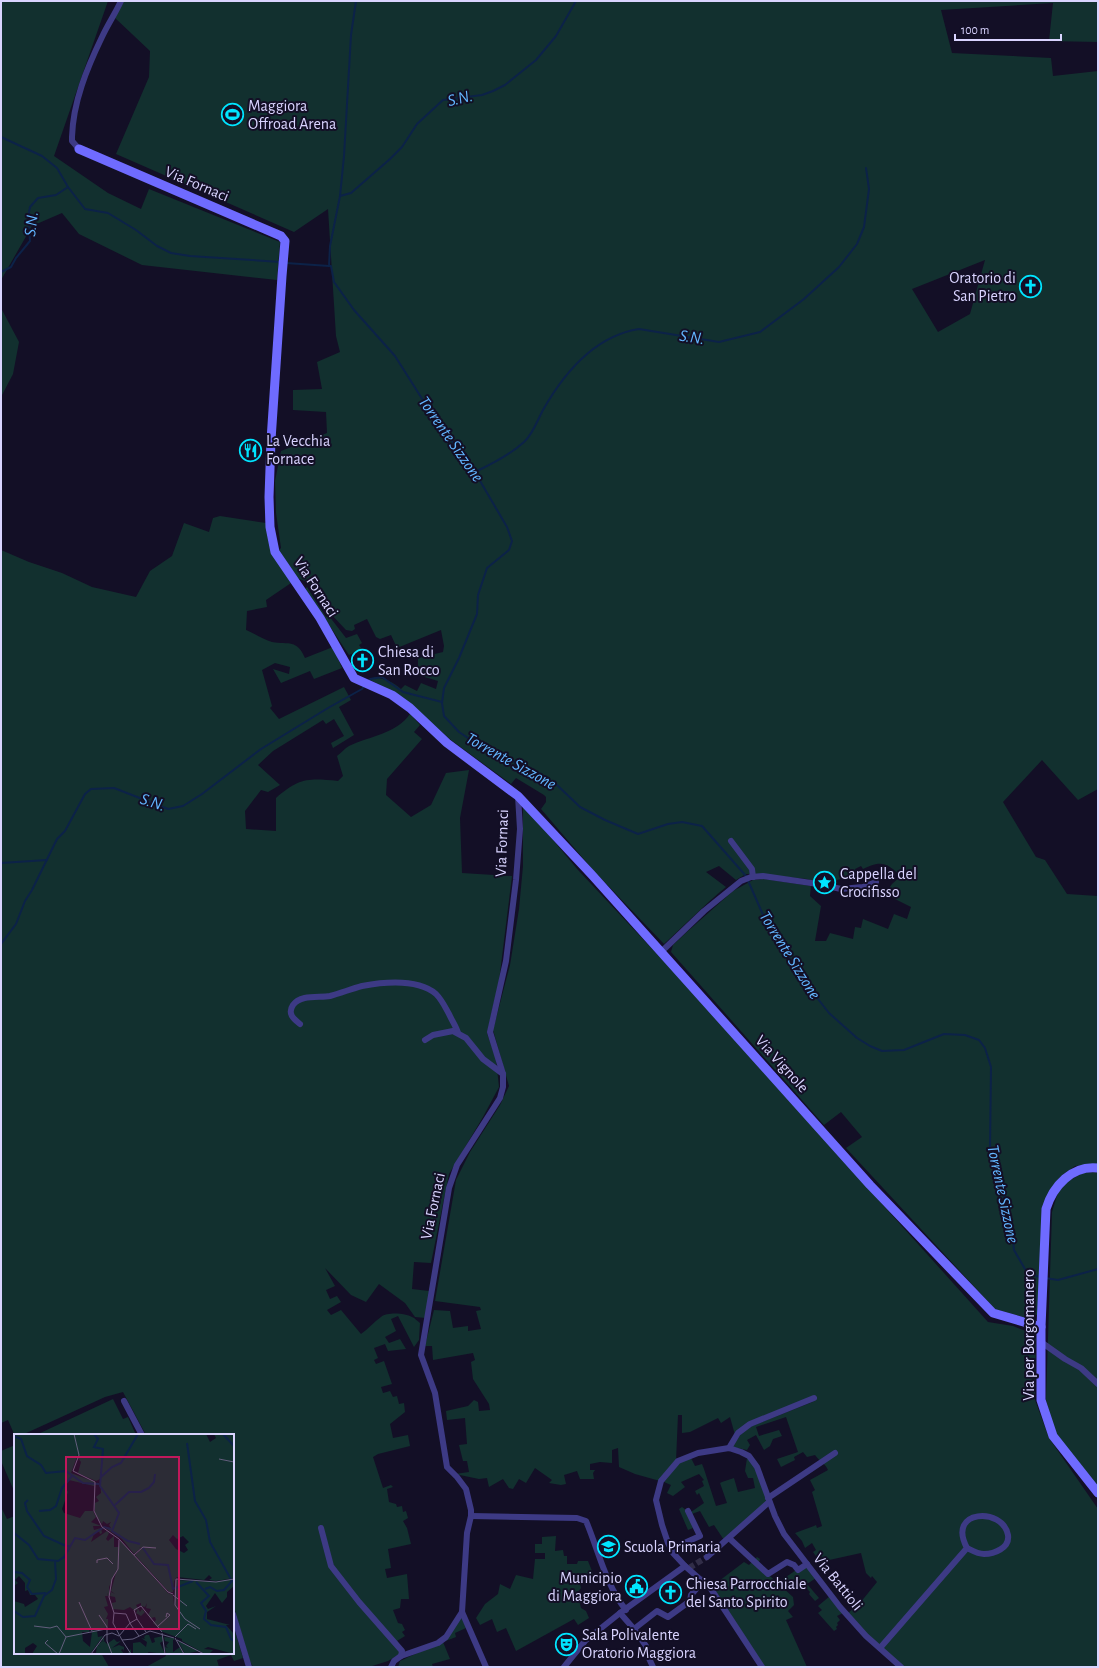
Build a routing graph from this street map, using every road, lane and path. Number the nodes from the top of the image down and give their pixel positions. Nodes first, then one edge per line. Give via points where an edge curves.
1 (121, 1) edge
2 (80, 150) joint
3 (518, 796) junction
4 (731, 840) dead end
5 (752, 877) junction
6 (876, 882) dead end
7 (661, 952) junction
8 (300, 1024) dead end
9 (458, 1034) junction
10 (425, 1040) dead end
11 (503, 1074) junction
12 (1098, 1168) edge
13 (1041, 1327) junction
14 (1041, 1342) junction
15 (1098, 1384) edge
16 (814, 1398) dead end
17 (124, 1401) dead end
18 (141, 1434) edge
19 (729, 1448) junction
20 (835, 1453) dead end
21 (1098, 1493) edge
22 (768, 1500) junction
23 (688, 1512) dead end
24 (471, 1516) junction
25 (322, 1528) dead end
26 (729, 1538) junction
27 (967, 1548) junction
28 (671, 1549) junction
29 (707, 1557) tunnel mouth
30 (806, 1564) junction
31 (685, 1566) junction
32 (702, 1580) junction
33 (623, 1611) junction
34 (462, 1612) junction
35 (234, 1617) edge
36 (634, 1628) junction
37 (880, 1648) junction
38 (401, 1656) junction
39 (249, 1667) edge
40 (391, 1667) edge
41 (486, 1667) edge
42 (564, 1667) edge
43 (653, 1667) edge
44 (762, 1667) edge
45 (901, 1667) edge

1 - 2 street via 103,36 77,100 72,141
2 - 3 street, Via Fornaci via 281,236 285,241 269,497 270,527 276,552 320,618 354,678 392,695 410,708 447,743
3 - 7 street, Via Vignole
3 - 11 street, Via Fornaci via 520,829 516,880 506,961 490,1032
4 - 5 street via 752,869
5 - 6 street via 763,876 841,889 863,887
5 - 7 street via 741,881 704,911
7 - 13 street, Via Vignole via 870,1185 993,1313
8 - 9 street via 292,1017 290,1011 294,1004 303,998 322,998 372,984 400,984 423,987 434,993 441,1000
9 - 10 street via 453,1031 443,1032 433,1034
9 - 11 street via 466,1038 483,1059
11 - 24 street, Via Fornaci via 504,1087 500,1098 457,1165 450,1188 421,1355 435,1393 447,1467 466,1490
12 - 13 street, Via per Borgomanero via 1076,1171 1063,1178 1048,1201
13 - 14 street, Via per Borgomanero
14 - 15 street via 1081,1368
14 - 21 street, Via per Borgomanero via 1041,1400 1053,1436
16 - 19 street via 750,1424 738,1433
17 - 18 street
19 - 22 street, Via Battioli via 749,1456 757,1467
19 - 28 street via 698,1453 678,1461 661,1481 656,1500
20 - 22 street
22 - 26 street
22 - 30 street, Via Battioli via 784,1534
23 - 28 street via 700,1536
24 - 33 street via 577,1518 586,1521
24 - 34 street via 467,1533
25 - 38 street via 331,1566 402,1651
26 - 29 street
26 - 30 street via 768,1574 787,1562 798,1570
27 - 27 street via 979,1553 1002,1549 1008,1535 1004,1526 987,1515 969,1519 962,1534
27 - 37 street
28 - 31 street
30 - 37 street, Via Battioli via 840,1607
31 - 32 street
31 - 33 street
32 - 36 street via 696,1586 690,1601 668,1617 657,1612
32 - 44 street via 711,1589
33 - 36 street
33 - 42 street via 585,1641
34 - 38 street via 446,1637 438,1643
34 - 41 street
35 - 39 street
36 - 43 street via 646,1646
37 - 45 street, Via Battioli
38 - 40 street

